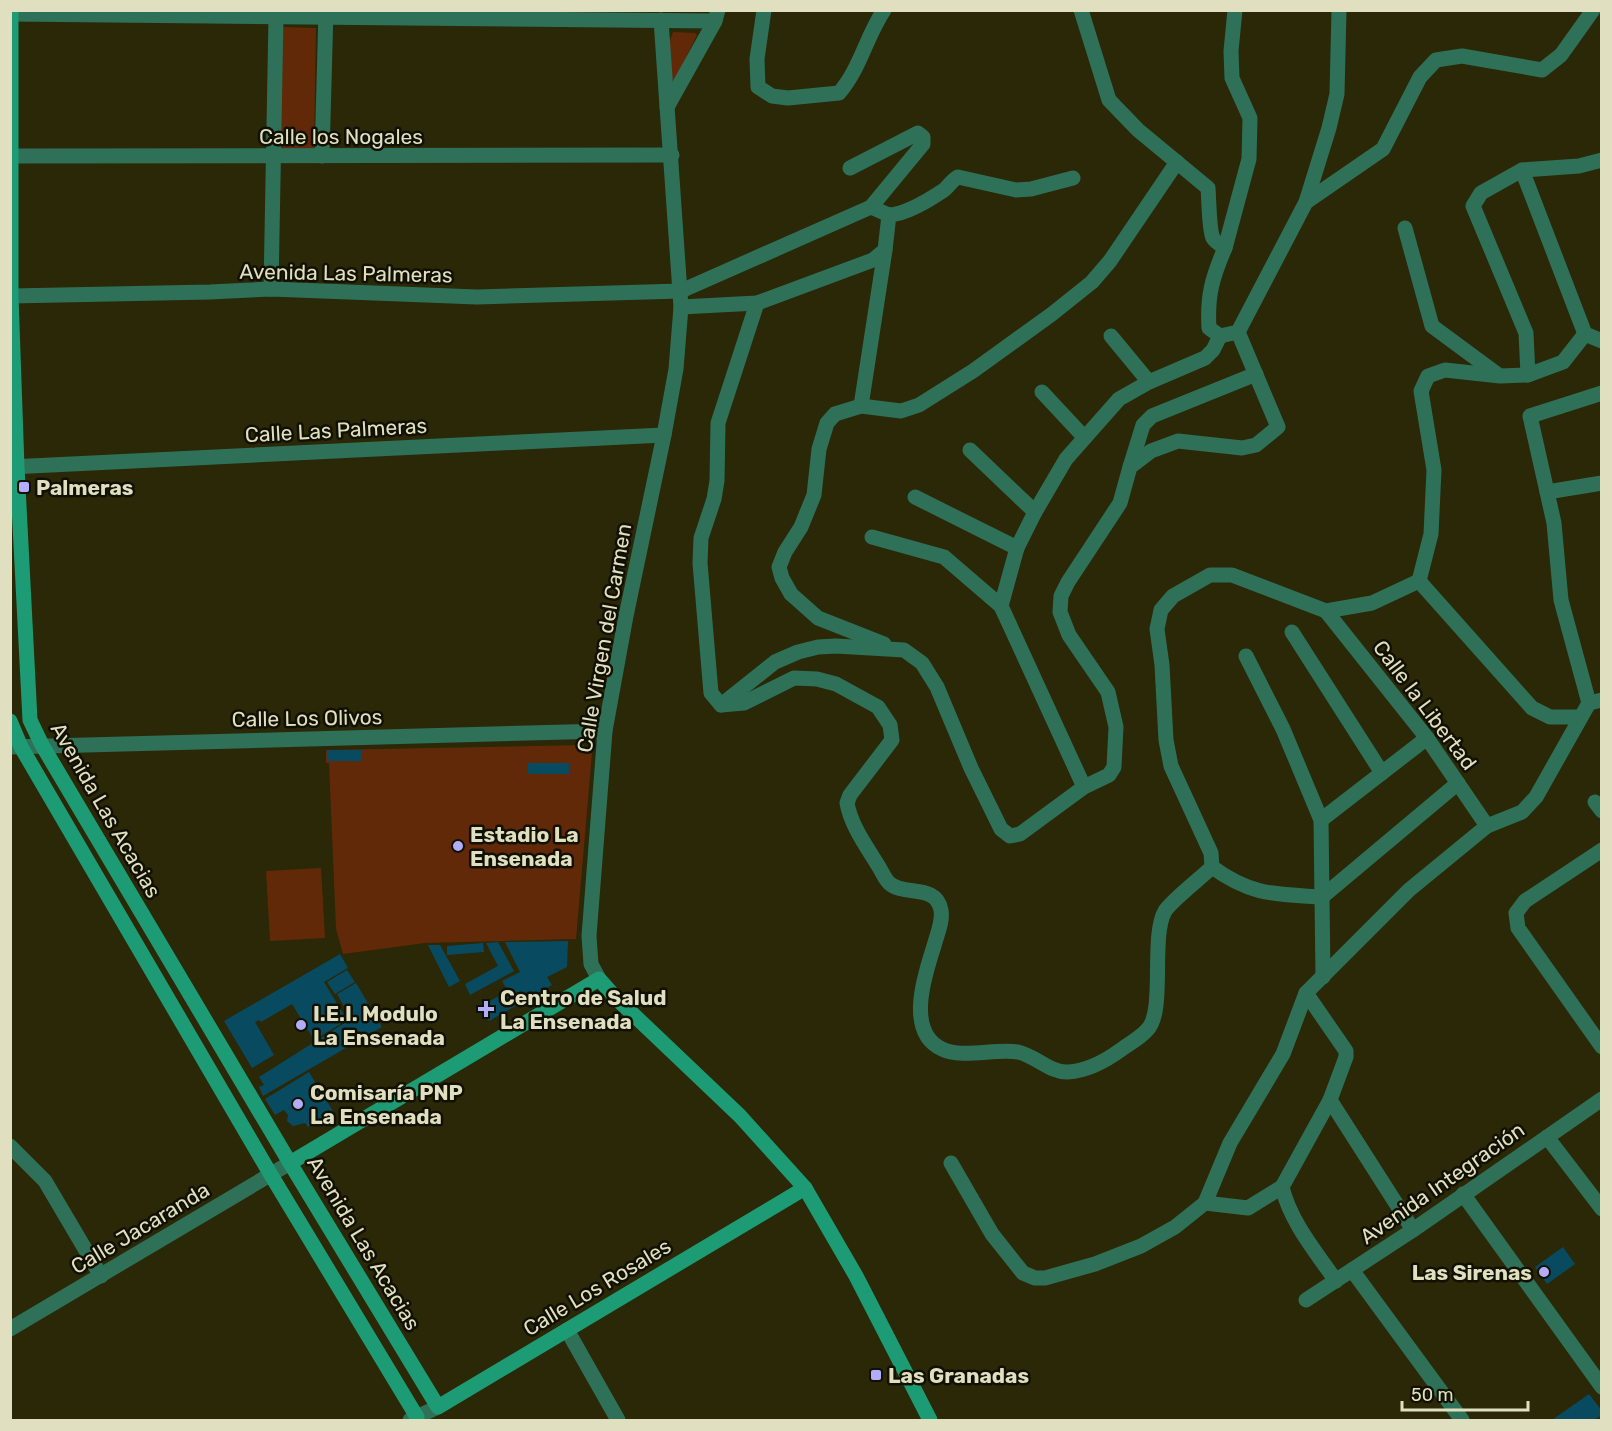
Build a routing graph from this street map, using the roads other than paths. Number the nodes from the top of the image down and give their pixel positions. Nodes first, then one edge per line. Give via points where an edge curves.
1 (764, 10) edge
2 (884, 10) edge
3 (1081, 10) edge
4 (1235, 10) edge
5 (1339, 10) edge
6 (1593, 10) edge
7 (11, 12) edge
8 (326, 14) edge
9 (383, 14) edge
10 (717, 16) edge
11 (276, 17) junction
12 (661, 20) junction
13 (667, 107) junction
14 (672, 155) junction
15 (11, 156) edge
16 (322, 156) junction
17 (272, 157) junction
18 (1602, 160) edge
19 (1177, 162) junction
20 (850, 168) dead end
21 (1522, 170) junction
22 (1073, 178) dead end
23 (1306, 202) junction
24 (871, 207) junction
25 (889, 215) junction
26 (1405, 228) dead end
27 (1224, 248) junction
28 (885, 250) junction
29 (271, 289) junction
30 (681, 291) junction
31 (11, 296) edge
32 (757, 303) junction
33 (681, 307) junction
34 (1238, 332) junction
35 (1585, 334) junction
36 (1111, 336) dead end
37 (1220, 336) junction
38 (1602, 341) edge
39 (1256, 374) junction
40 (1528, 375) junction
41 (1500, 376) junction
42 (1149, 382) junction
43 (1042, 392) dead end
44 (1602, 393) edge
45 (861, 406) junction
46 (664, 435) junction
47 (1084, 437) junction
48 (970, 450) dead end
49 (14, 467) edge
50 (1130, 467) junction
51 (1602, 483) edge
52 (1547, 492) junction
53 (915, 496) dead end
54 (1035, 512) junction
55 (873, 537) dead end
56 (1017, 548) junction
57 (1419, 581) junction
58 (1001, 606) junction
59 (1326, 611) junction
60 (1292, 632) dead end
61 (904, 650) junction
62 (1246, 656) dead end
63 (1595, 702) edge
64 (721, 705) junction
65 (1580, 717) junction
66 (10, 721) edge
67 (605, 731) junction
68 (1427, 738) junction
69 (42, 745) junction
70 (16, 747) edge
71 (1382, 773) junction
72 (1458, 783) junction
73 (1084, 787) junction
74 (1321, 820) junction
75 (1487, 826) junction
76 (1602, 850) edge
77 (1212, 867) junction
78 (1322, 897) junction
79 (1323, 977) junction
80 (599, 979) junction
81 (1306, 993) junction
82 (1602, 1047) edge
83 (1602, 1099) edge
84 (1330, 1100) junction
85 (1547, 1137) junction
86 (10, 1146) edge
87 (290, 1163) junction
88 (951, 1163) dead end
89 (271, 1175) junction
90 (1282, 1187) junction
91 (805, 1188) junction
92 (1463, 1194) junction
93 (1205, 1203) junction
94 (1602, 1209) edge
95 (1413, 1230) junction
96 (1352, 1270) junction
97 (101, 1276) junction
98 (1336, 1281) junction
99 (1306, 1300) dead end
100 (10, 1329) edge
101 (567, 1330) junction
102 (1602, 1387) edge
103 (438, 1407) junction
104 (413, 1419) edge
105 (618, 1420) edge
106 (930, 1420) edge
107 (1462, 1420) edge

1 - 2 street via 757,59 758,87 772,96 788,98 839,93 850,80
3 - 19 street via 1109,100
4 - 27 street via 1232,78 1250,118 1249,159
5 - 23 street via 1337,94
6 - 23 street via 1561,55 1542,70 1462,56 1436,60 1419,77 1383,149
7 - 11 street
7 - 15 street, Avenida Las Acacias
8 - 9 street
8 - 11 street
8 - 16 street
9 - 12 street
10 - 12 street
10 - 13 street
11 - 17 street
12 - 13 street, Calle Virgen del Carmen
13 - 14 street, Calle Virgen del Carmen
14 - 16 street, Calle los Nogales
14 - 30 street, Calle Virgen del Carmen
15 - 17 street, Calle los Nogales
15 - 31 street, Avenida Las Acacias
16 - 17 street, Calle los Nogales
17 - 29 street
18 - 21 street via 1579,166
19 - 27 street via 1208,188 1210,227 1214,239
19 - 45 street via 1110,261 1092,282 1052,315 919,405 901,411
20 - 24 street via 918,133 923,137 923,144
21 - 35 street
21 - 40 street via 1481,193 1473,206 1526,333
22 - 25 street via 1017,189 958,177 936,195
23 - 34 street
24 - 25 street
24 - 30 street
25 - 28 street
26 - 41 street via 1432,326
27 - 37 street via 1208,304 1209,328
28 - 32 street via 873,260
28 - 45 street
29 - 30 street, Avenida Las Palmeras via 477,297
29 - 31 street, Avenida Las Palmeras
30 - 33 street, Calle Virgen del Carmen
31 - 49 street, Avenida Las Acacias
32 - 33 street
32 - 64 street via 718,423 717,481 701,538 711,693
33 - 46 street, Calle Virgen del Carmen via 676,369
34 - 37 street
34 - 39 street
35 - 38 street
35 - 40 street via 1563,362
36 - 42 street
37 - 42 street via 1205,358
39 - 50 street via 1152,416 1143,425
39 - 50 street via 1278,427 1256,444 1242,448 1178,441 1151,451
40 - 41 street
41 - 57 street via 1444,370 1428,376 1420,391 1434,470 1431,534
42 - 47 street via 1119,399
43 - 47 street
44 - 52 street via 1530,416
45 - 61 street via 835,414 827,423 819,449 814,495 779,567 791,594 818,618
46 - 49 street, Calle Las Palmeras
46 - 67 street, Calle Virgen del Carmen
47 - 54 street via 1066,459
48 - 54 street
49 - 69 street, Avenida Las Acacias via 30,720
50 - 73 street via 1120,503 1061,596 1060,612 1069,635 1108,692 1116,727 1114,767 1109,775
51 - 52 street
52 - 63 street via 1561,600
53 - 56 street
54 - 56 street
55 - 58 street via 944,557
56 - 58 street
57 - 59 street via 1372,603
57 - 65 street via 1532,708 1550,717
58 - 73 street
59 - 68 street, Calle la Libertad
59 - 77 street via 1232,575 1210,575 1191,584 1161,610 1157,629 1171,766 1211,853
60 - 71 street
61 - 64 street via 836,646 798,652 775,662
61 - 73 street via 922,663 937,687 971,768 1001,829 1010,836 1020,834
62 - 74 street
63 - 65 street
64 - 77 street via 744,703 794,678 817,679 836,684 878,707 890,725 892,740 847,803 889,882 931,895 941,909 942,919 920,1002 921,1022 928,1039 942,1050 1020,1052 1068,1072 1108,1060 1149,1029 1156,1002 1159,936 1166,910
65 - 75 street via 1536,797 1522,812
66 - 70 street, Avenida Las Acacias
67 - 69 street, Calle Los Olivos
67 - 80 street, Calle Virgen del Carmen via 589,936 591,964
68 - 71 street
68 - 72 street, Calle la Libertad
69 - 70 street, Calle Los Olivos
69 - 87 street, Avenida Las Acacias
70 - 89 street, Avenida Las Acacias
71 - 74 street
72 - 75 street, Calle la Libertad
72 - 78 street
74 - 78 street
75 - 79 street via 1409,890
76 - 82 street via 1525,901 1516,913 1518,928
77 - 78 street via 1230,881 1260,892
78 - 79 street
79 - 81 street
80 - 87 street
80 - 91 street, Calle Virgen del Carmen via 740,1116
81 - 84 street via 1347,1054
81 - 93 street via 1283,1054 1230,1143
83 - 85 street, Avenida Integración
84 - 90 street
84 - 95 street
85 - 92 street, Avenida Integración
85 - 94 street
86 - 97 street via 45,1181
87 - 89 street, Calle Jacaranda
87 - 103 street, Avenida Las Acacias
88 - 93 street via 992,1234 1023,1273 1035,1278 1095,1264 1141,1246 1175,1227
89 - 97 street, Calle Jacaranda
89 - 104 street, Avenida Las Acacias
90 - 93 street via 1248,1208
90 - 98 street via 1295,1221
91 - 101 street, Calle Los Rosales
91 - 106 street, Calle Virgen del Carmen via 856,1276
92 - 95 street, Avenida Integración
92 - 102 street
95 - 96 street, Avenida Integración
96 - 98 street, Avenida Integración
96 - 107 street
97 - 100 street, Calle Jacaranda
98 - 99 street, Avenida Integración
101 - 103 street, Calle Los Rosales
101 - 105 street
103 - 104 street, Calle Los Rosales

